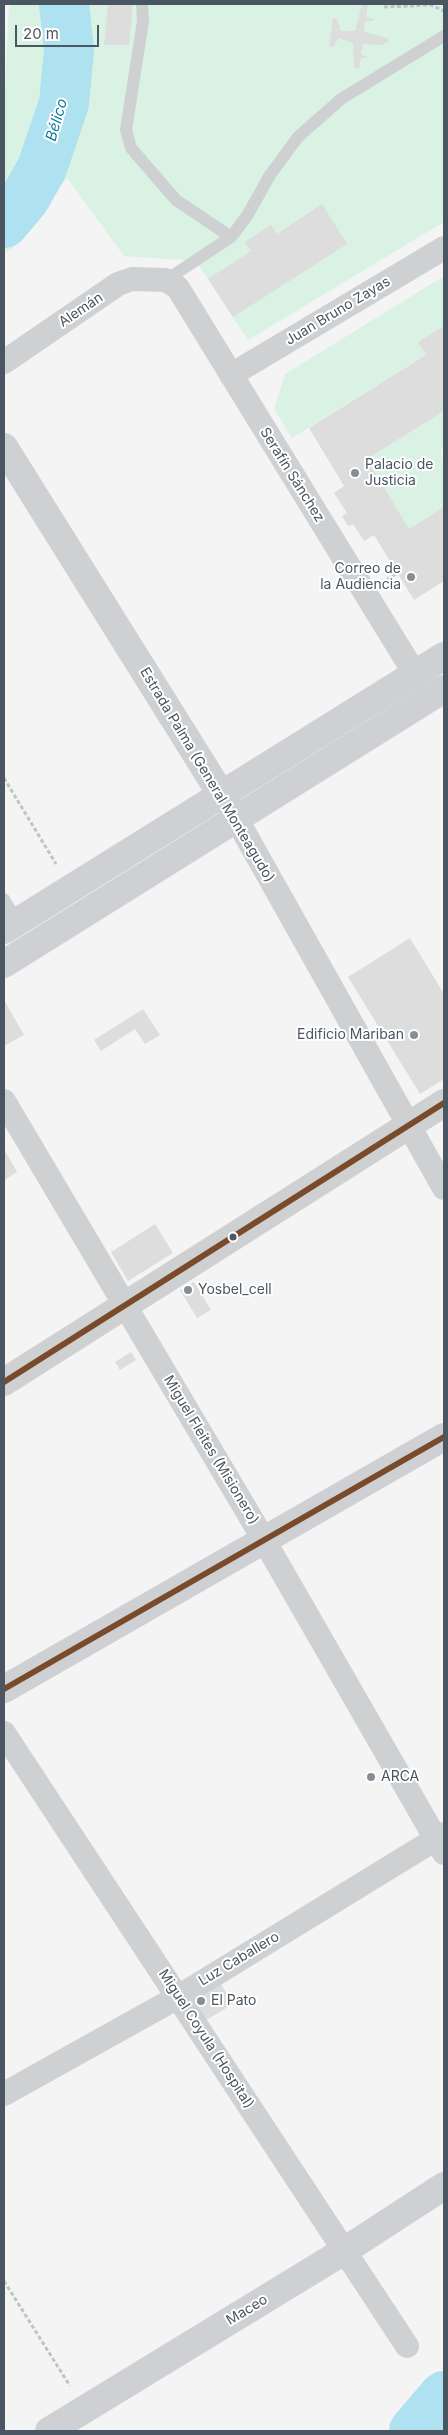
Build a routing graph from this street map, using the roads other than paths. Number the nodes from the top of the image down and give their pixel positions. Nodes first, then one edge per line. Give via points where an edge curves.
1 (142, 4) edge
2 (444, 36) edge
3 (231, 237) junction
4 (444, 248) edge
5 (166, 280) junction
6 (4, 362) edge
7 (231, 375) junction
8 (4, 447) edge
9 (444, 656) edge
10 (415, 674) junction
11 (444, 689) edge
12 (221, 794) junction
13 (237, 819) junction
14 (8, 917) edge
15 (4, 964) edge
16 (4, 1102) edge
17 (444, 1104) edge
18 (408, 1126) junction
19 (444, 1188) edge
20 (124, 1305) junction
21 (4, 1382) edge
22 (444, 1437) edge
23 (264, 1540) junction
24 (4, 1689) edge
25 (4, 1733) edge
26 (441, 1842) edge
27 (178, 1996) junction
28 (4, 2094) edge
29 (444, 2186) edge
30 (344, 2251) junction
31 (407, 2346) dead end
32 (49, 2431) edge

1 - 3 lane via 143,21 126,130 131,148 176,200
2 - 3 lane via 342,99 298,137
3 - 5 lane
4 - 7 street, Juan Bruno Zayas
5 - 6 street, Alemán via 132,278 118,284
5 - 7 street, Serafín Sánchez via 178,288
7 - 10 street, Serafín Sánchez
8 - 12 street, Estrada Palma (General Monteagudo)
9 - 10 main road
10 - 12 main road
11 - 13 main road
12 - 13 street, Estrada Palma (General Monteagudo)
12 - 14 main road via 71,888
13 - 15 main road
13 - 18 street, Estrada Palma (General Monteagudo)
16 - 20 street, Miguel Fleites (Misionero)
17 - 18 street
18 - 19 street, Estrada Palma (General Monteagudo)
18 - 20 street
20 - 21 street
20 - 23 street, Miguel Fleites (Misionero)
22 - 23 main road
23 - 24 main road
23 - 26 street, Miguel Fleites (Misionero)
25 - 27 street, Miguel Coyula (Hospital)
26 - 27 street, Luz Caballero
27 - 28 street, Luz Caballero
27 - 30 street, Miguel Coyula (Hospital)
29 - 30 main road, Maceo
30 - 31 street, Miguel Coyula (Hospital)
30 - 32 main road, Maceo

